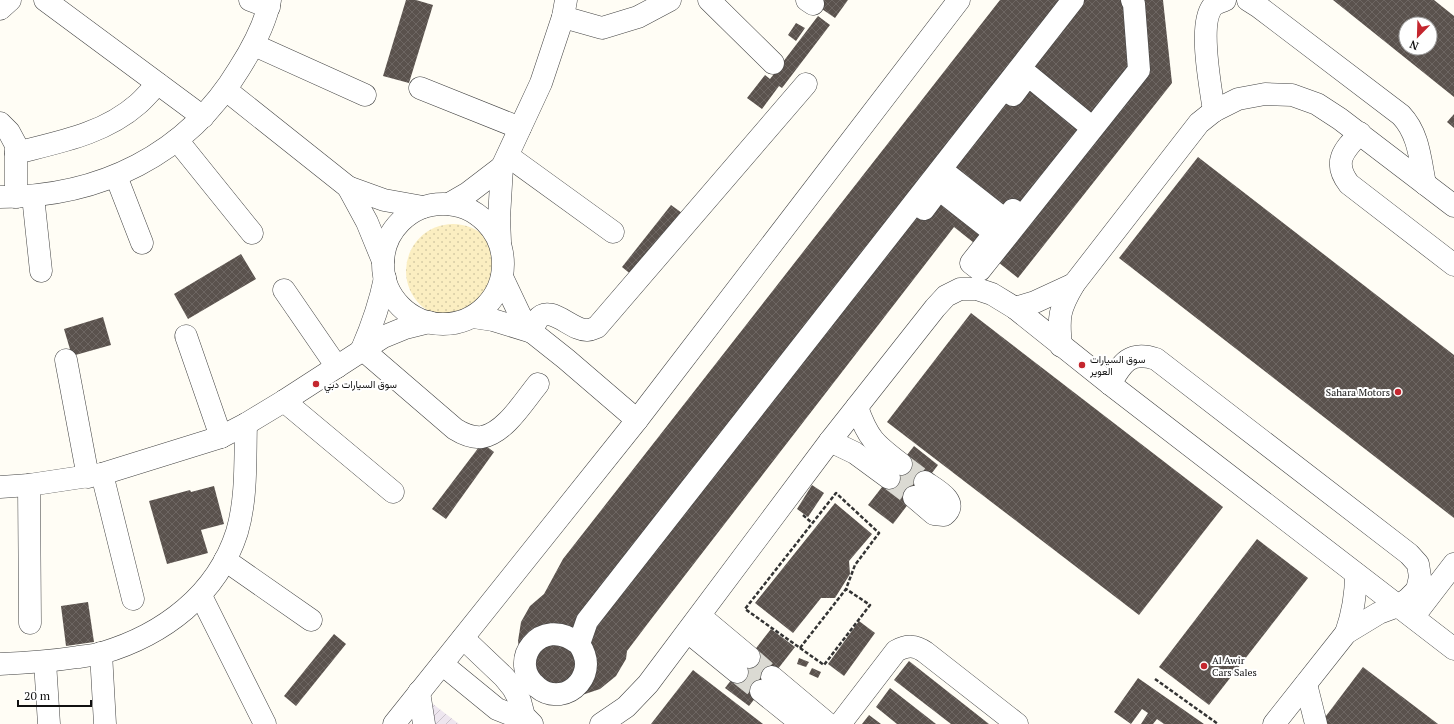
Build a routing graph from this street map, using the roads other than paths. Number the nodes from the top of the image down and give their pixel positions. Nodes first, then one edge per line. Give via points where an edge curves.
1 (10, 0) edge
2 (46, 0) edge
3 (670, 0) edge
4 (708, 0) edge
5 (959, 0) edge
6 (1073, 0) edge
7 (1087, 0) edge
8 (1119, 0) edge
9 (1132, 0) edge
10 (1225, 0) edge
11 (1248, 0) edge
12 (263, 2) edge
13 (564, 8) edge
14 (0, 9) edge
15 (254, 45) junction
16 (773, 63) dead end
17 (1031, 71) junction
18 (158, 84) junction
19 (806, 84) dead end
20 (420, 88) dead end
21 (226, 90) junction
22 (365, 95) dead end
23 (1214, 111) junction
24 (1088, 116) junction
25 (203, 117) junction
26 (0, 123) edge
27 (520, 128) junction
28 (1360, 133) junction
29 (177, 140) junction
30 (16, 152) junction
31 (505, 162) junction
32 (116, 176) junction
33 (944, 183) junction
34 (1426, 184) junction
35 (348, 187) junction
36 (16, 197) edge
37 (449, 204) junction
38 (1454, 206) edge
39 (423, 207) junction
40 (1000, 226) junction
41 (613, 232) dead end
42 (252, 233) dead end
43 (142, 243) dead end
44 (500, 244) junction
45 (1454, 265) edge
46 (384, 269) junction
47 (41, 271) dead end
48 (502, 277) junction
49 (1074, 284) junction
50 (284, 290) dead end
51 (1015, 308) junction
52 (473, 317) junction
53 (429, 322) junction
54 (532, 332) junction
55 (186, 336) dead end
56 (1060, 346) junction
57 (362, 349) junction
58 (66, 360) dead end
59 (337, 367) junction
60 (538, 384) dead end
61 (1110, 384) junction
62 (284, 401) junction
63 (857, 407) junction
64 (637, 420) junction
65 (246, 424) junction
66 (221, 437) junction
67 (830, 441) junction
68 (95, 476) junction
69 (29, 485) junction
70 (0, 487) edge
71 (393, 492) dead end
72 (226, 560) junction
73 (1454, 564) edge
74 (1356, 574) junction
75 (201, 596) junction
76 (133, 598) dead end
77 (1405, 612) junction
78 (311, 620) dead end
79 (30, 623) dead end
80 (694, 624) junction
81 (1346, 633) junction
82 (463, 638) junction
83 (1454, 649) edge
84 (101, 653) junction
85 (45, 662) junction
86 (0, 664) edge
87 (442, 664) junction
88 (743, 665) tunnel mouth
89 (1306, 684) junction
90 (419, 692) junction
91 (528, 720) edge
92 (49, 724) edge
93 (105, 724) edge
94 (265, 724) edge
95 (394, 724) edge
96 (424, 724) edge
97 (601, 724) edge
98 (802, 724) edge
99 (828, 724) edge
100 (840, 724) edge
101 (1017, 724) edge
102 (1274, 724) edge
103 (1316, 724) edge

1 - 14 street
2 - 18 street
3 - 13 street via 638,17 602,28
4 - 16 street
5 - 64 street
6 - 33 street via 581,634
7 - 17 street
8 - 24 street via 1123,7 1128,66
9 - 40 street via 1139,70 980,270 971,263
10 - 23 street via 1213,6 1206,20 1205,37
11 - 34 street via 1408,122 1416,141
12 - 15 street
13 - 27 street via 541,83
15 - 21 street
15 - 22 street
17 - 24 street
17 - 33 street
18 - 25 street
18 - 30 street via 138,104 116,120 91,133
19 - 54 street via 597,327 587,330 575,327 548,314 538,320
20 - 27 street
21 - 25 street
21 - 35 street
23 - 28 street via 1238,99 1265,94 1292,95 1317,104
23 - 49 street via 1186,138
24 - 40 street
25 - 29 street
26 - 30 street via 13,138
27 - 31 street
28 - 34 street
28 - 45 street via 1341,159 1341,168 1349,184
29 - 32 street via 148,160
29 - 42 street
30 - 36 street
31 - 37 street via 468,194
31 - 41 street
31 - 44 street via 499,218
32 - 36 street via 75,189
32 - 43 street
33 - 40 street
34 - 38 street
35 - 39 street via 384,200
35 - 46 street via 367,222
36 - 47 street
37 - 39 street
37 - 44 street via 471,211 489,225
39 - 46 street via 400,223 391,234 386,247
44 - 48 street via 504,260
46 - 53 street via 394,298 409,314
46 - 57 street via 380,302
48 - 52 street via 497,293
48 - 54 street via 520,315
49 - 51 street
49 - 56 street via 1063,302 1059,324
50 - 59 street
51 - 56 street
51 - 63 street via 992,294 976,289 960,289 946,296
52 - 53 street via 444,324
52 - 54 street via 493,320
53 - 57 street via 405,328
54 - 64 street
55 - 66 street
56 - 61 street
57 - 59 street
57 - 60 street via 455,429 467,436 481,437 494,433 505,425
58 - 68 street
59 - 62 street
61 - 74 street
61 - 77 street via 1126,361 1135,356 1156,359 1409,554 1418,564 1420,577 1417,590 1408,599
62 - 65 street
62 - 71 street
63 - 67 street
63 - 67 street via 868,435 895,471
64 - 82 street
65 - 66 street
65 - 72 street via 244,497 237,533
66 - 68 street
67 - 80 street
68 - 69 street
68 - 76 street
69 - 70 street
69 - 79 street
72 - 75 street
72 - 78 street
73 - 77 street
74 - 77 street
74 - 81 street via 1353,614
75 - 84 street via 171,622 136,641
75 - 94 street
77 - 81 street via 1379,613
77 - 83 street
80 - 88 street
80 - 97 street via 648,684 626,707
81 - 89 street
82 - 87 street
82 - 91 street via 513,688
84 - 85 street
84 - 93 street
85 - 86 street
85 - 92 street
87 - 90 street
87 - 91 street via 498,709
89 - 102 street
89 - 103 street
90 - 95 street
90 - 96 street
98 - 99 street via 767,684
100 - 101 street via 896,651 911,646 925,652

